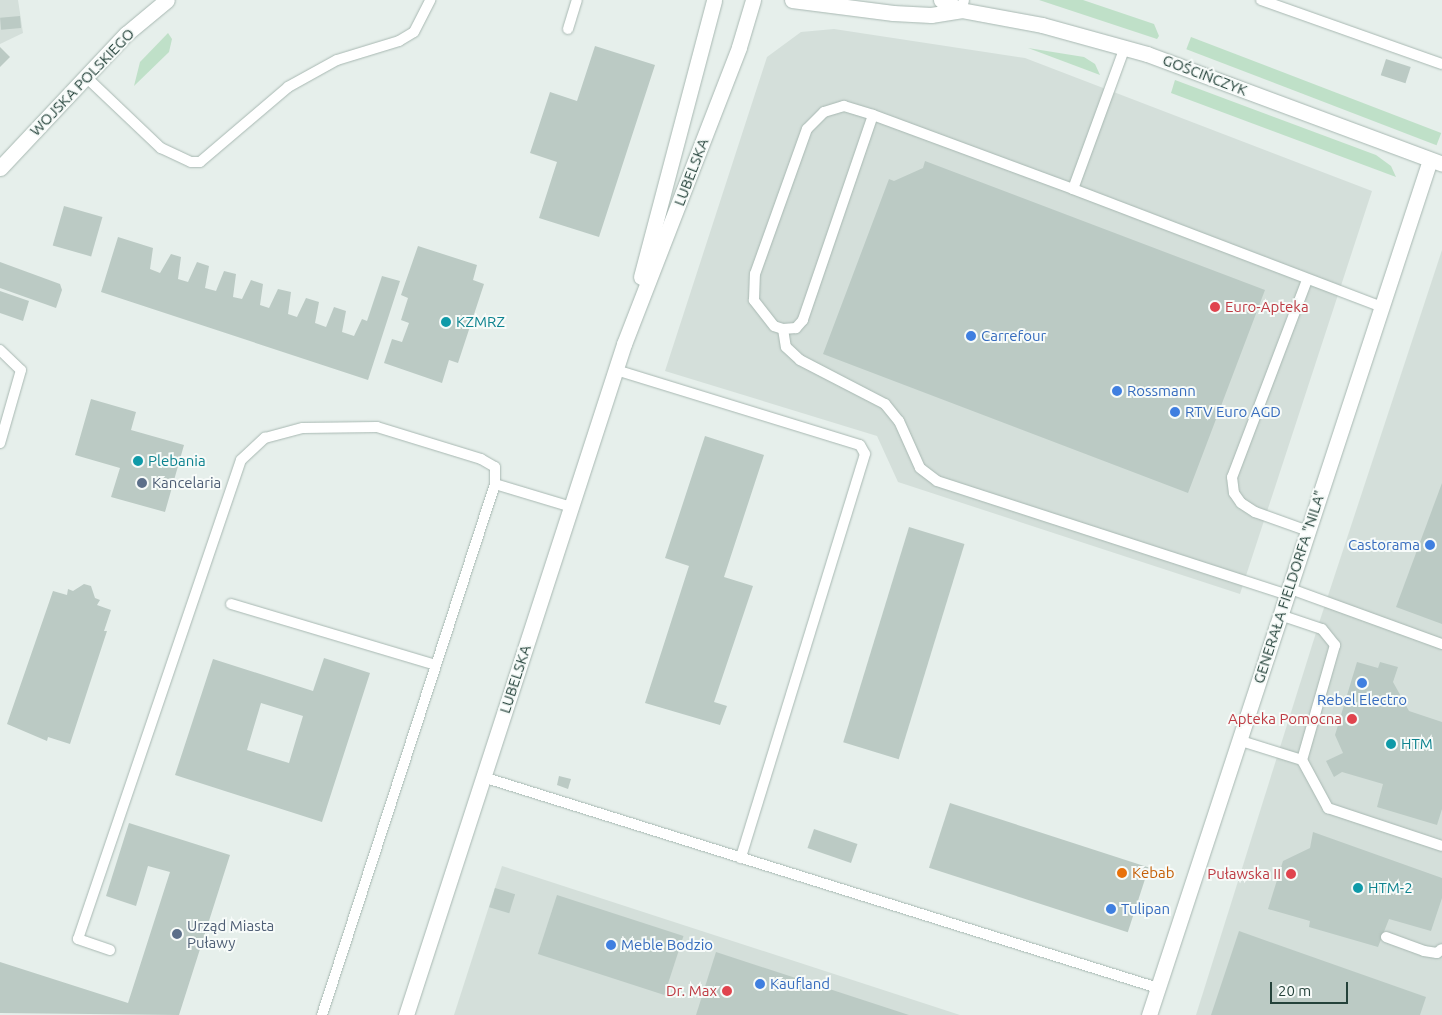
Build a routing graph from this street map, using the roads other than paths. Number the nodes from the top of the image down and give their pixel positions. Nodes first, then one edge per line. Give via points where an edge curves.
1 (167, 0) edge
2 (430, 0) edge
3 (577, 0) edge
4 (714, 0) edge
5 (753, 0) edge
6 (792, 0) edge
7 (940, 0) edge
8 (1260, 0) edge
9 (963, 5) edge
10 (568, 29) dead end
11 (1125, 47) junction
12 (1442, 64) edge
13 (85, 76) junction
14 (873, 115) junction
15 (1436, 162) edge
16 (0, 168) edge
17 (1073, 189) junction
18 (1307, 280) junction
19 (1382, 307) junction
20 (783, 329) junction
21 (624, 344) junction
22 (0, 350) edge
23 (616, 370) junction
24 (0, 443) edge
25 (495, 484) junction
26 (571, 507) junction
27 (1308, 531) junction
28 (1287, 592) junction
29 (231, 604) dead end
30 (1280, 614) junction
31 (1442, 644) edge
32 (435, 665) junction
33 (1238, 740) junction
34 (1302, 760) junction
35 (484, 777) junction
36 (1442, 846) edge
37 (741, 858) junction
38 (1386, 937) dead end
39 (1442, 949) edge
40 (110, 950) dead end
41 (1158, 988) junction
42 (322, 1015) edge
43 (406, 1015) edge
44 (1149, 1015) edge

1 - 13 street, WOJSKA POLSKIEGO via 126,34
2 - 13 lane via 414,32 399,41 337,60 288,87 200,162 192,162 161,148
3 - 10 lane
4 - 21 street, LUBELSKA
5 - 21 street, LUBELSKA via 739,47
6 - 9 street, GOŚCIŃCZYK via 931,15
7 - 9 street, GOŚCIŃCZYK
8 - 12 lane
9 - 11 street, GOŚCIŃCZYK
11 - 15 street, GOŚCIŃCZYK
11 - 17 lane
13 - 16 street, WOJSKA POLSKIEGO
14 - 17 lane
14 - 20 lane via 802,320 796,328
14 - 20 lane via 844,106 824,112 807,129 755,274 754,300 766,319
15 - 19 street, GENERAŁA FIELDORFA "NILA"
17 - 18 lane
18 - 19 lane
18 - 27 lane via 1232,477 1234,493 1241,503 1255,512
19 - 27 street, GENERAŁA FIELDORFA "NILA"
20 - 28 lane via 786,347 800,360 885,404 899,421 920,468 937,481
21 - 23 street, LUBELSKA
22 - 24 lane via 21,370
23 - 26 street, LUBELSKA
23 - 37 lane via 860,445 865,454
25 - 26 lane
25 - 32 lane
25 - 40 lane via 495,467 481,459 377,427 303,428 265,438 241,460 78,939
26 - 35 street, LUBELSKA
27 - 28 street, GENERAŁA FIELDORFA "NILA"
28 - 30 street, GENERAŁA FIELDORFA "NILA"
28 - 31 lane
29 - 32 lane
30 - 33 street, GENERAŁA FIELDORFA "NILA"
30 - 34 lane via 1322,629 1335,645
32 - 42 lane
33 - 34 lane
33 - 41 street, GENERAŁA FIELDORFA "NILA"
34 - 36 lane via 1328,808
35 - 37 lane
35 - 43 street, LUBELSKA
37 - 41 lane
38 - 39 lane via 1424,951 1437,953
41 - 44 street, GENERAŁA FIELDORFA "NILA"

